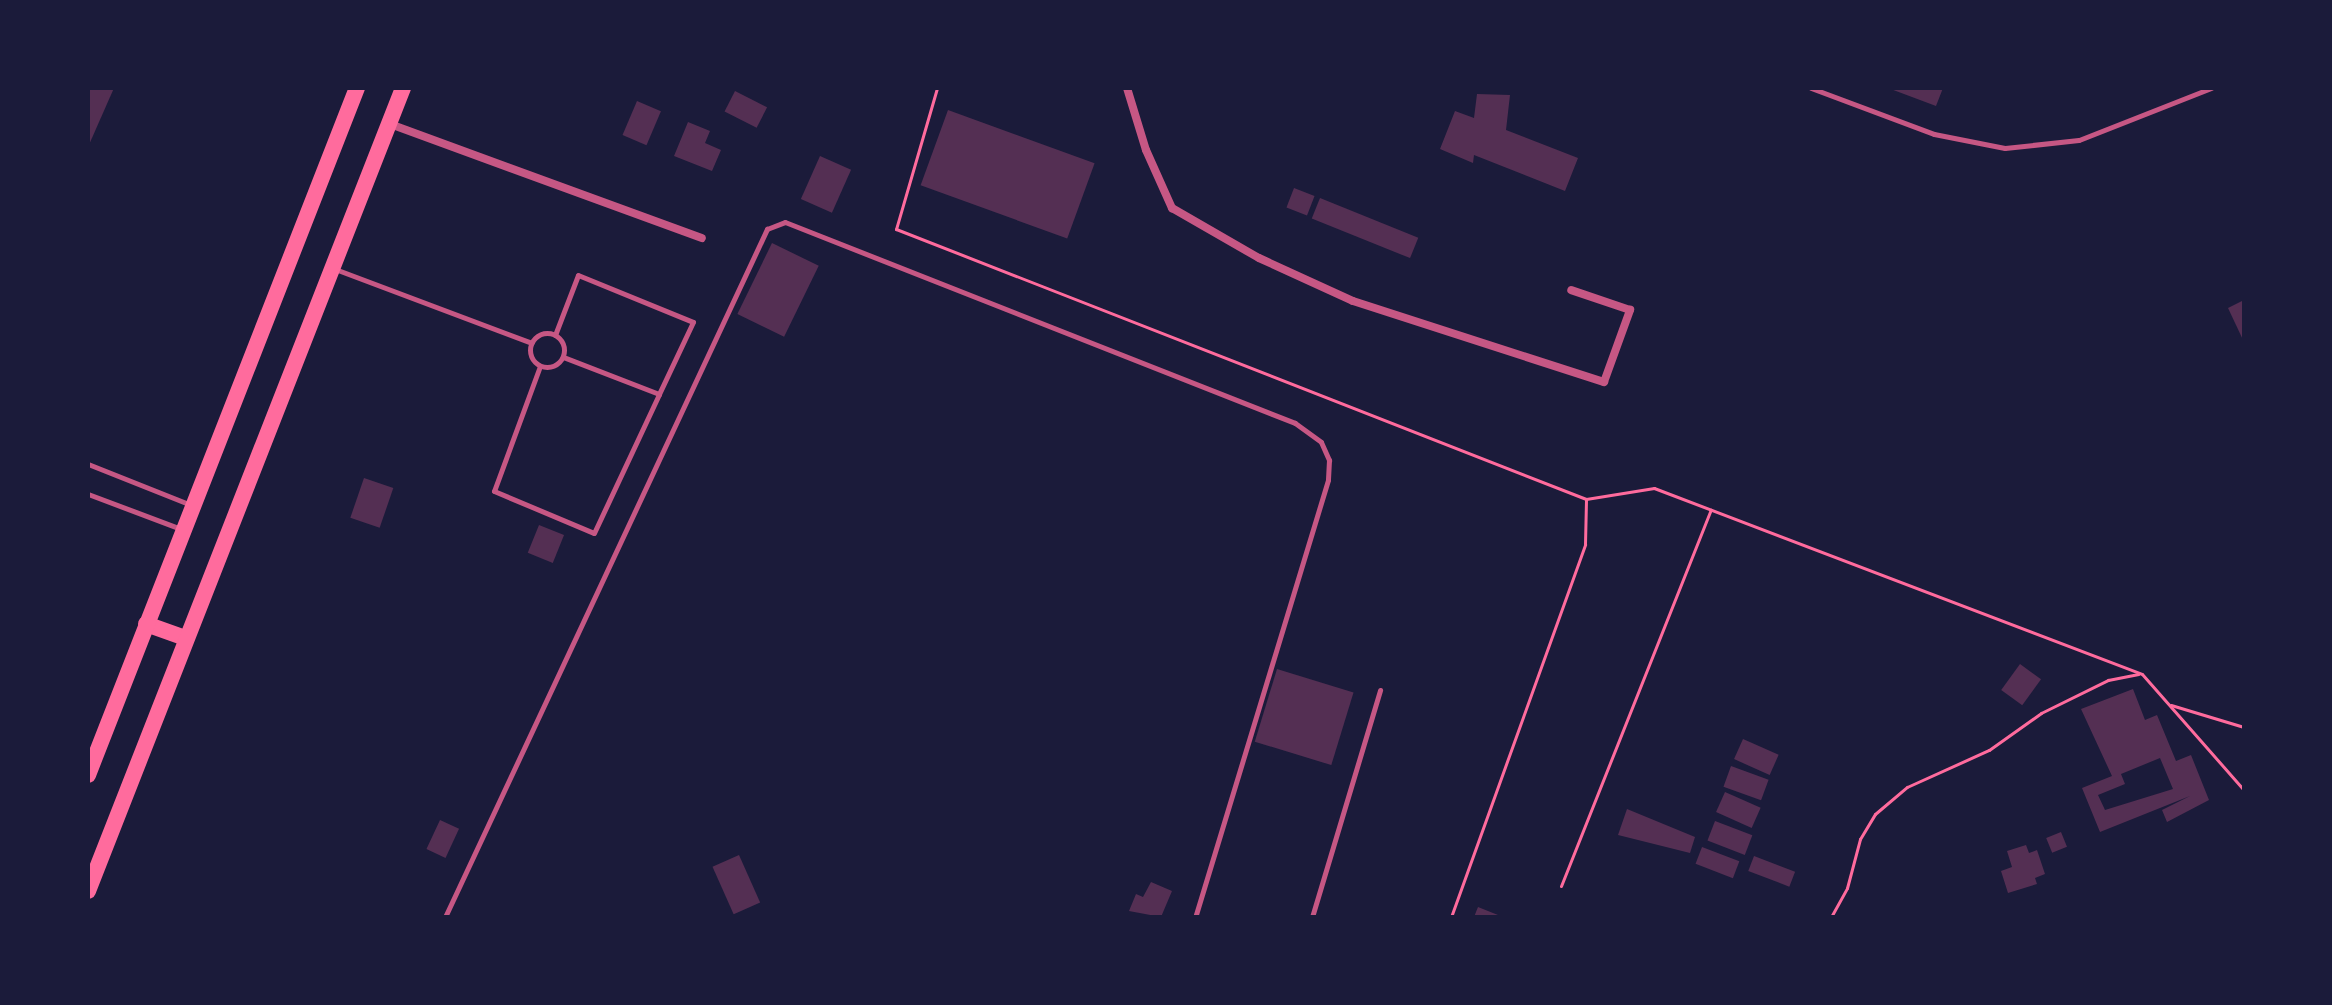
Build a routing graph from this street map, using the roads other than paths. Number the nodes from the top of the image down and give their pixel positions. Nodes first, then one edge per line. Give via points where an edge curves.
1 (357, 88) edge
2 (403, 88) edge
3 (1127, 88) edge
4 (1811, 88) edge
5 (2211, 88) edge
6 (389, 124) junction
7 (702, 238) dead end
8 (333, 269) junction
9 (1571, 290) dead end
10 (555, 335) junction
11 (532, 343) junction
12 (563, 357) junction
13 (540, 366) junction
14 (659, 394) junction
15 (88, 464) edge
16 (88, 494) edge
17 (195, 506) junction
18 (186, 531) junction
19 (146, 624) junction
20 (185, 638) junction
21 (1380, 690) dead end
22 (88, 775) edge
23 (88, 891) edge
24 (445, 917) edge
25 (1195, 917) edge
26 (1312, 917) edge

1 - 17 highway
2 - 6 highway
3 - 9 street via 1172,208 1272,264 1353,301 1604,382 1630,310
4 - 5 lane via 1957,140 2029,148 2102,133
6 - 7 street
6 - 8 highway
8 - 11 lane
8 - 20 highway
10 - 11 lane via 545,334
10 - 12 lane via 564,347
10 - 14 lane via 578,275 693,322
11 - 13 lane via 531,356
12 - 13 lane via 551,367
12 - 14 lane
13 - 14 lane via 494,491 594,533
15 - 17 lane
16 - 18 lane
17 - 18 highway
18 - 19 highway
19 - 20 highway
19 - 22 highway
20 - 23 highway
21 - 26 lane
24 - 25 lane via 767,229 785,222 1303,426 1321,442 1329,460 1328,480

